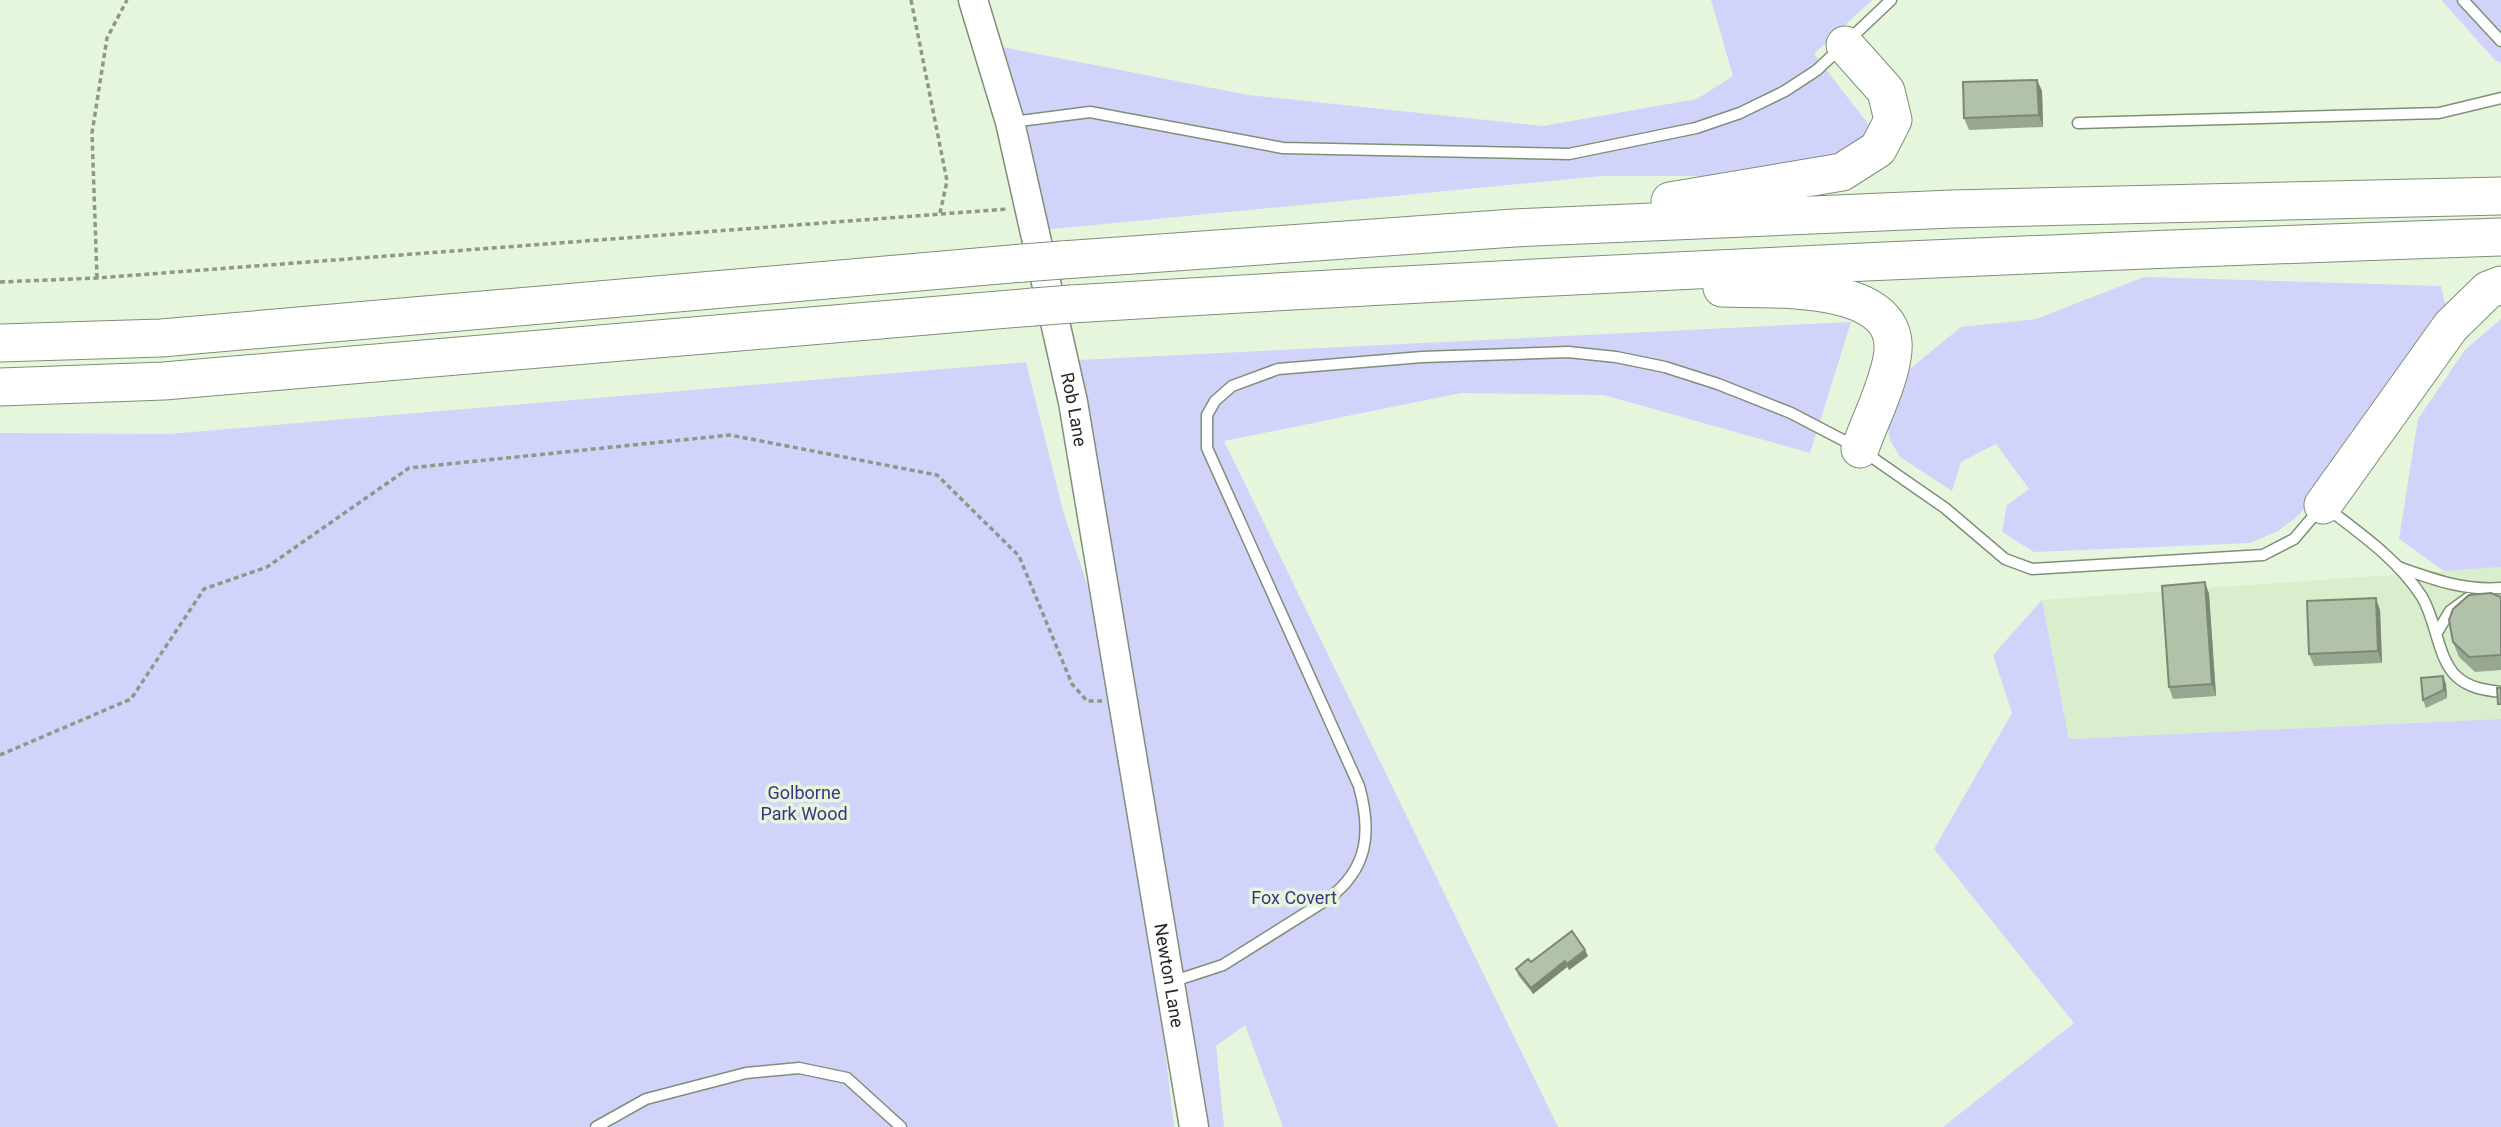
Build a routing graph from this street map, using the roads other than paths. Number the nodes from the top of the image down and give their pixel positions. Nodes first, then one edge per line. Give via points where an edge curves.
1 (973, 0) edge
2 (1891, 0) edge
3 (2463, 0) edge
4 (2501, 41) edge
5 (1845, 45) junction
6 (2501, 98) edge
7 (1010, 122) junction
8 (2078, 123) dead end
9 (2501, 196) edge
10 (1514, 228) junction
11 (2501, 237) edge
12 (1520, 276) junction
13 (2501, 285) edge
14 (0, 343) edge
15 (0, 387) edge
16 (1860, 449) junction
17 (2323, 505) junction
18 (2398, 567) junction
19 (2501, 588) edge
20 (2482, 590) junction
21 (2438, 631) junction
22 (2501, 692) edge
23 (1144, 825) joint
24 (1171, 982) junction
25 (596, 1127) edge
26 (901, 1127) edge
27 (1194, 1127) edge

1 - 7 street, Rob Lane
2 - 5 lane
3 - 4 lane
5 - 7 lane via 1785,91 1740,113 1696,128 1569,154 1283,148 1090,112
5 - 10 highway via 1886,91 1893,120 1878,149 1842,172
6 - 8 lane via 2439,113
7 - 23 street, Rob Lane via 1088,481
9 - 10 highway via 1952,209
10 - 14 highway, bridge via 1023,263 161,338
11 - 12 highway
12 - 15 highway, bridge via 1033,307 178,380
12 - 16 highway via 1832,294 1868,304 1889,325 1893,356
13 - 17 highway via 2488,290 2451,326
16 - 17 lane via 1945,508 2006,559 2032,569 2263,555 2294,539
16 - 24 lane via 1791,413 1718,384 1665,367 1568,352 1278,369 1232,386 1207,415 1207,448 1359,786 1366,825 1364,850 1357,871 1328,899 1223,965
17 - 18 lane
18 - 20 lane
18 - 21 lane via 2421,595
19 - 20 lane
20 - 21 lane via 2450,611
21 - 22 lane via 2446,664 2457,676 2481,690
23 - 24 street, Newton Lane
24 - 27 street, Newton Lane
25 - 26 lane via 646,1099 746,1073 799,1068 847,1078

